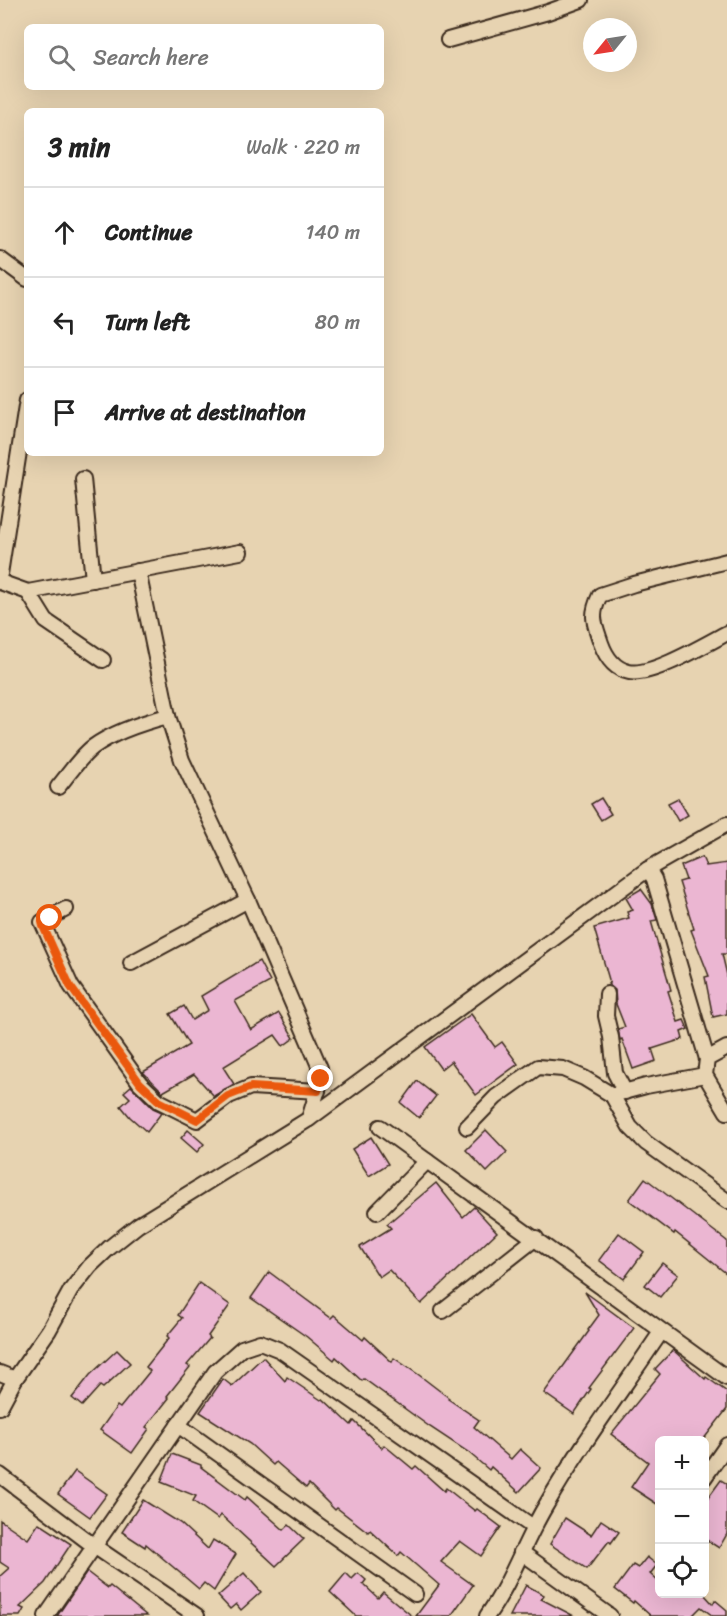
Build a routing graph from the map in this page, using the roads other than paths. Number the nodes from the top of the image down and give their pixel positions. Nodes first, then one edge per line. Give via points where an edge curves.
1 (581, 0) edge
2 (448, 40) dead end
3 (0, 259) edge
4 (24, 277) edge
5 (24, 419) edge
6 (82, 479) dead end
7 (240, 552) dead end
8 (727, 561) edge
9 (138, 571) junction
10 (0, 574) edge
11 (93, 580) junction
12 (0, 582) edge
13 (28, 592) junction
14 (727, 633) edge
15 (103, 660) dead end
16 (168, 716) junction
17 (58, 787) dead end
18 (727, 824) edge
19 (648, 869) junction
20 (248, 900) junction
21 (66, 909) dead end
22 (131, 963) dead end
23 (607, 994) dead end
24 (727, 1048) edge
25 (707, 1059) junction
26 (705, 1075) junction
27 (318, 1091) junction
28 (618, 1093) junction
29 (727, 1112) edge
30 (309, 1119) junction
31 (380, 1127) dead end
32 (467, 1127) dead end
33 (427, 1161) junction
34 (727, 1201) edge
35 (377, 1212) dead end
36 (536, 1238) junction
37 (443, 1311) dead end
38 (662, 1332) junction
39 (0, 1372) edge
40 (727, 1378) edge
41 (15, 1379) junction
42 (0, 1407) edge
43 (178, 1425) junction
44 (727, 1445) edge
45 (709, 1472) edge
46 (0, 1475) edge
47 (533, 1527) junction
48 (94, 1546) junction
49 (521, 1552) junction
50 (416, 1594) dead end
51 (46, 1616) edge
52 (197, 1616) edge
53 (487, 1616) edge
54 (610, 1616) edge

1 - 2 street
3 - 4 street
5 - 10 street
6 - 11 street
7 - 9 street
8 - 14 street via 600,595 592,616 606,656 630,673 676,659
9 - 11 street
9 - 16 street
11 - 13 street
12 - 13 street
13 - 15 street via 46,621
16 - 17 street via 102,741
16 - 20 street via 182,760
18 - 19 street
19 - 25 street
19 - 30 street
20 - 22 street
20 - 27 street via 316,1054 321,1079
21 - 27 street via 42,922 70,986 140,1083 159,1101 197,1120 228,1096 251,1087
23 - 28 street via 606,1016
24 - 25 street
25 - 26 street
26 - 28 street
26 - 29 street
27 - 30 street
28 - 32 street via 563,1070 538,1067 496,1097
28 - 34 street via 630,1127 646,1143
30 - 41 street via 138,1225 109,1248 71,1290
31 - 33 street
33 - 35 street
33 - 36 street
36 - 37 street
36 - 38 street
38 - 40 street
38 - 47 street via 566,1469
39 - 41 street
41 - 42 street
43 - 47 street via 215,1372 242,1348 260,1342 280,1350
43 - 48 street
43 - 50 street
44 - 45 street
46 - 48 street
47 - 49 street
48 - 51 street
48 - 52 street
49 - 53 street
49 - 54 street

